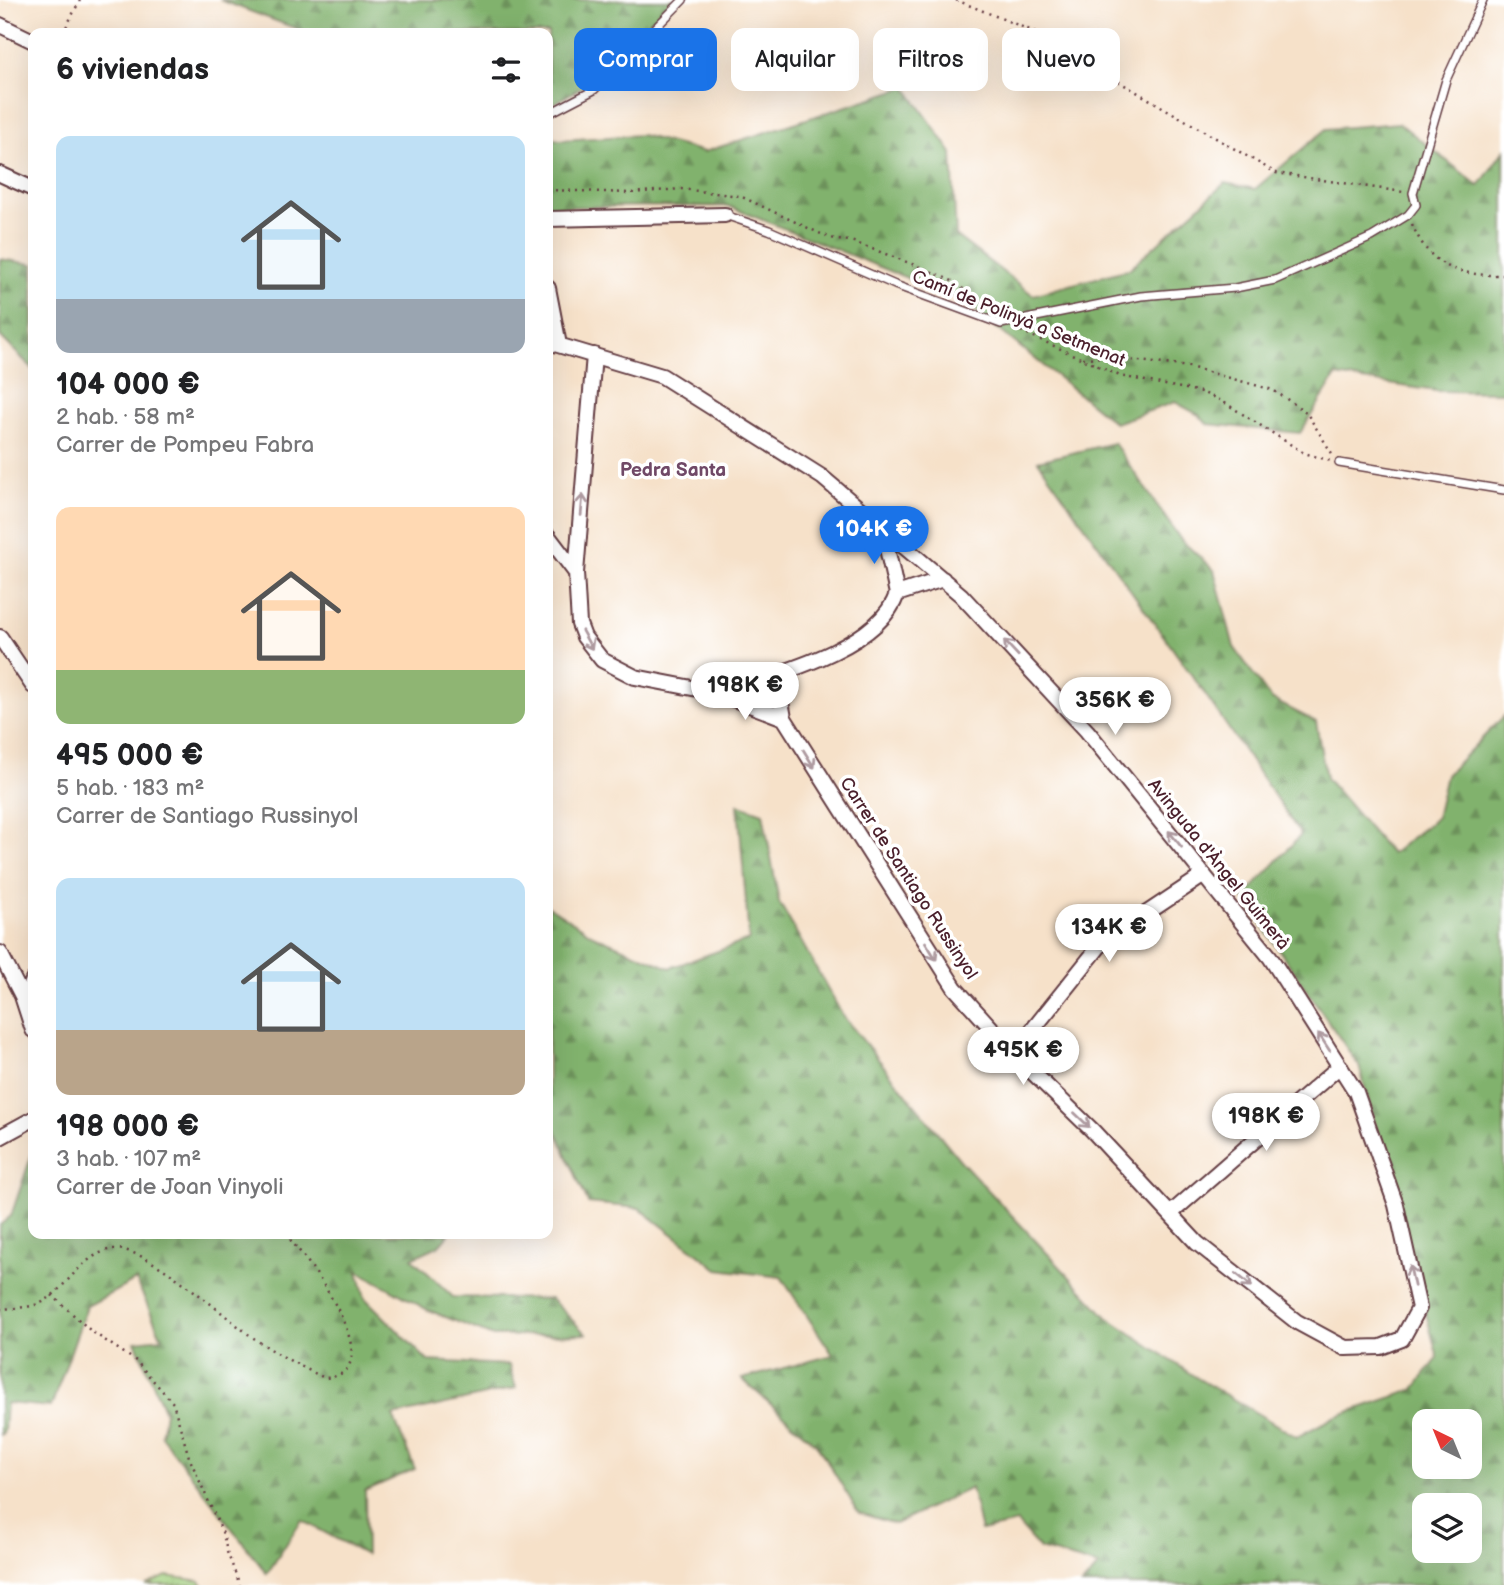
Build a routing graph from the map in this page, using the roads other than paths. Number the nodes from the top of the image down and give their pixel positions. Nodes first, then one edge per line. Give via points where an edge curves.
1 (683, 0) edge
2 (1483, 0) edge
3 (0, 25) edge
4 (28, 39) edge
5 (553, 111) edge
6 (0, 174) edge
7 (28, 187) edge
8 (725, 215) joint
9 (553, 219) edge
10 (553, 343) edge
11 (593, 355) junction
12 (1339, 463) road end
13 (1504, 490) edge
14 (883, 530) junction
15 (553, 543) edge
16 (576, 573) junction
17 (943, 579) junction
18 (897, 594) junction
19 (0, 637) edge
20 (16, 661) junction
21 (28, 667) edge
22 (776, 674) junction
23 (28, 679) edge
24 (718, 693) junction
25 (784, 718) junction
26 (1204, 875) junction
27 (0, 953) edge
28 (28, 995) edge
29 (25, 1004) junction
30 (28, 1014) edge
31 (1014, 1053) junction
32 (1340, 1066) junction
33 (28, 1122) edge
34 (0, 1137) edge
35 (1170, 1214) junction
36 (1402, 1339) joint

1 - 5 lane via 594,90
2 - 8 lane, Camí de Polinyà a Setmenat via 1446,79 1413,193 1416,205 1408,215 1340,254 1275,280 1142,296 1001,324
3 - 4 street
6 - 7 street
8 - 9 street
10 - 11 street, Avinguda d'Àngel Guimerà
11 - 14 street, Avinguda d'Àngel Guimerà via 662,376 822,477
16 -> 11 street
12 - 13 lane
14 - 17 street, Avinguda d'Àngel Guimerà
14 - 18 street
15 - 16 street
16 -> 24 street via 579,624 583,637 602,660 635,677
17 - 18 street
26 -> 17 street, Avinguda d'Àngel Guimerà via 1087,730
18 - 22 street via 885,617 865,635
19 - 20 street
20 - 21 street
20 - 23 street
22 - 24 street
22 - 25 street, Carrer de Santiago Russinyol
24 - 25 street
25 -> 31 street, Carrer de Santiago Russinyol via 955,988
26 - 31 street via 1102,943
32 -> 26 street, Avinguda d'Àngel Guimerà via 1270,957
27 - 29 street
28 - 29 street
29 - 30 street
31 -> 35 street, Carrer de Santiago Russinyol
32 - 35 street
36 -> 32 street, Avinguda d'Àngel Guimerà via 1419,1308 1396,1205 1356,1092
33 - 34 street
35 -> 36 street, Carrer de Santiago Russinyol via 1197,1242 1297,1322 1333,1342 1345,1348 1381,1346

